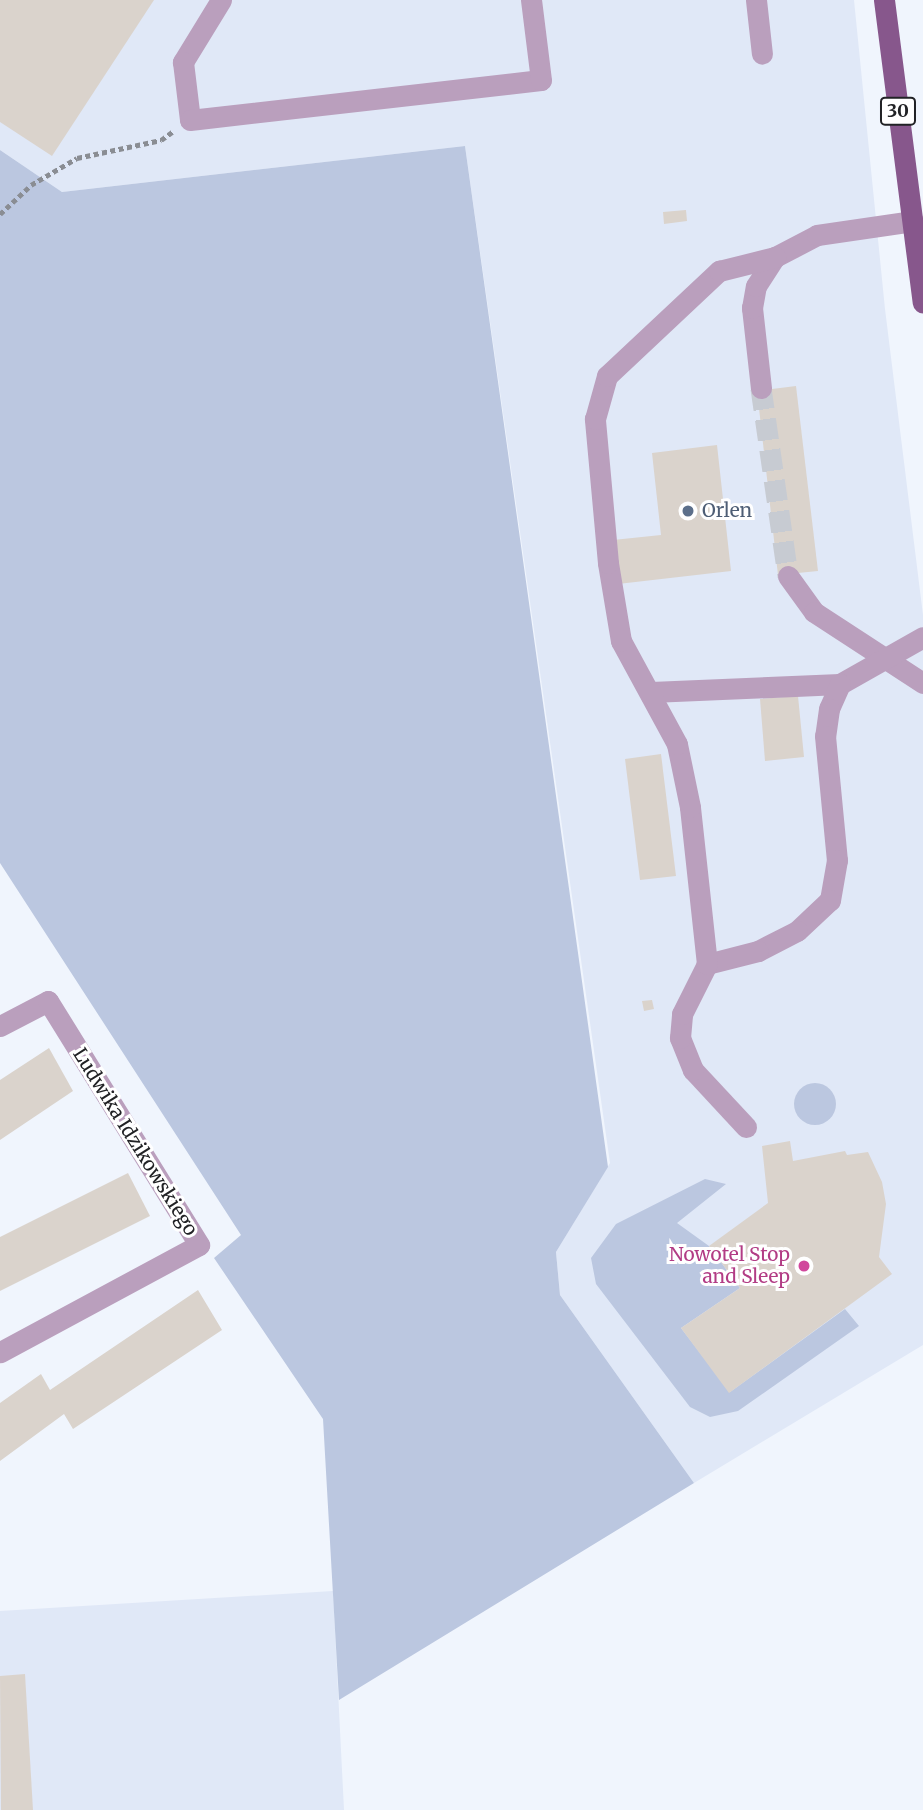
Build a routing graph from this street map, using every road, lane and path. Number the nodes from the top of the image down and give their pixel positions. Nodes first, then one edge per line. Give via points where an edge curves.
1 (221, 0) edge
2 (531, 0) edge
3 (756, 0) edge
4 (884, 0) edge
5 (762, 54) dead end
6 (190, 120) junction
7 (0, 214) edge
8 (913, 221) junction
9 (775, 257) junction
10 (923, 303) edge
11 (761, 388) tunnel mouth
12 (788, 576) tunnel mouth
13 (923, 637) edge
14 (884, 655) junction
15 (923, 683) edge
16 (840, 684) junction
17 (651, 692) junction
18 (707, 964) junction
19 (0, 1026) edge
20 (746, 1127) dead end
21 (0, 1352) edge

1 - 6 street via 183,62
2 - 6 street via 541,80
3 - 5 street
4 - 8 main road, 30
6 - 7 path via 161,140 77,158 31,185
8 - 9 street via 817,235
8 - 10 main road, 30
9 - 11 street via 756,286 752,308
9 - 17 street via 719,271 607,376 595,419 608,563 621,641
12 - 14 street via 814,612
13 - 14 street
14 - 15 street
14 - 16 street
16 - 17 street
16 - 18 street via 829,709 825,736 837,860 830,900 797,932 758,951
17 - 18 street via 683,768
18 - 20 street via 682,1014 680,1038 692,1070
19 - 21 street, Ludwika Idzikowskiego via 48,1001 199,1245

